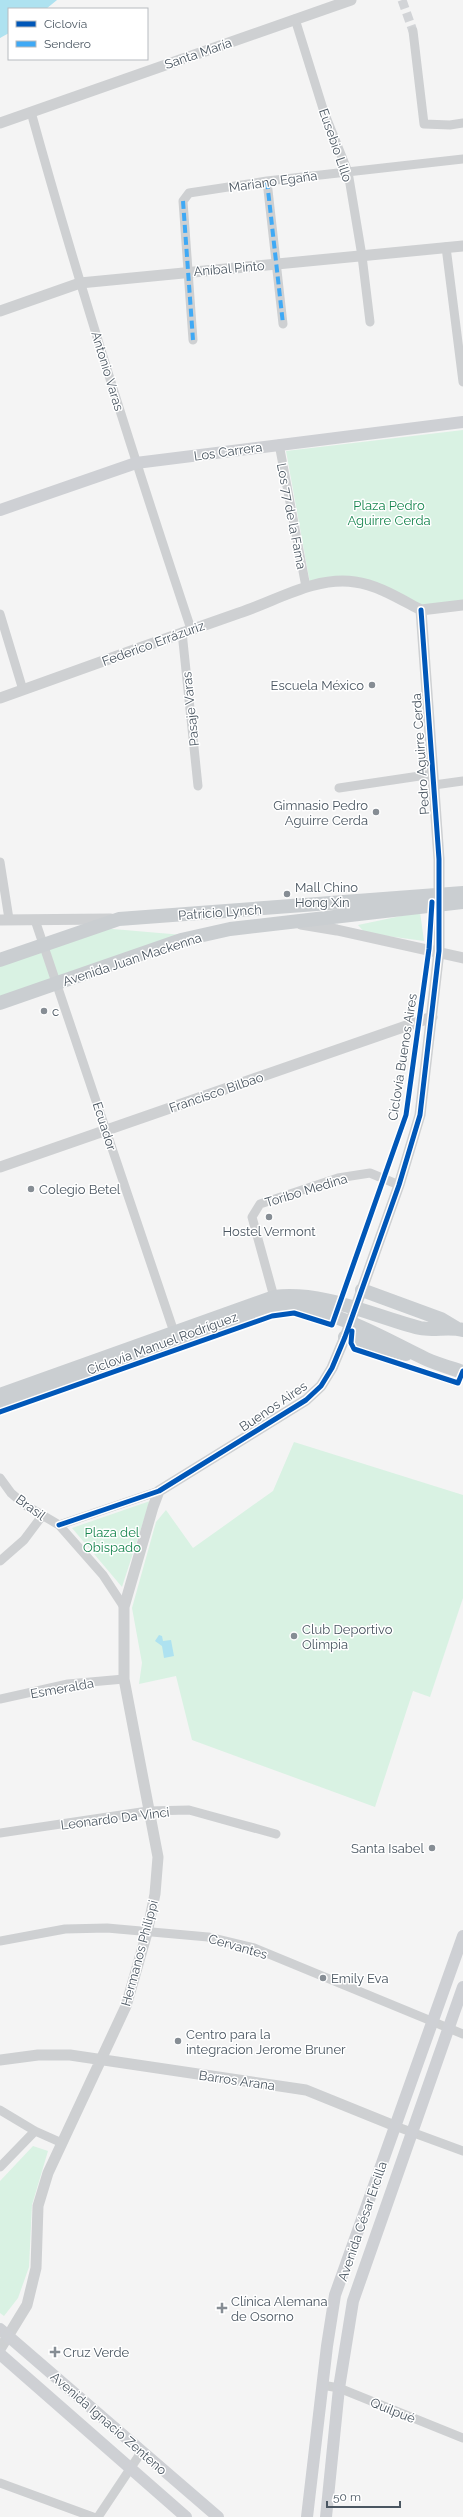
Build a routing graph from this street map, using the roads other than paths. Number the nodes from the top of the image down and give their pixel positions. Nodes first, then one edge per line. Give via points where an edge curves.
1 (351, 0) edge
2 (337, 2) edge
3 (294, 19) junction
4 (413, 31) tunnel mouth
5 (31, 112) junction
6 (0, 123) edge
7 (463, 123) edge
8 (463, 159) edge
9 (348, 172) junction
10 (267, 181) junction
11 (463, 246) edge
12 (446, 248) junction
13 (362, 256) junction
14 (276, 264) junction
15 (187, 272) junction
16 (80, 283) junction
17 (0, 311) edge
18 (370, 322) dead end
19 (283, 324) dead end
20 (193, 340) dead end
21 (463, 382) edge
22 (463, 422) edge
23 (279, 444) junction
24 (136, 463) junction
25 (0, 510) edge
26 (306, 587) junction
27 (463, 605) edge
28 (421, 610) junction
29 (0, 614) edge
30 (187, 630) junction
31 (23, 690) junction
32 (0, 698) edge
33 (433, 774) junction
34 (463, 780) edge
35 (434, 785) junction
36 (198, 786) dead end
37 (339, 788) dead end
38 (0, 862) edge
39 (463, 893) edge
40 (463, 902) edge
41 (441, 903) junction
42 (4, 919) edge
43 (119, 919) junction
44 (35, 920) junction
45 (290, 922) junction
46 (45, 944) junction
47 (439, 951) junction
48 (463, 958) edge
49 (0, 960) edge
50 (58, 983) junction
51 (0, 1003) edge
52 (432, 1017) junction
53 (106, 1130) junction
54 (0, 1167) edge
55 (399, 1185) junction
56 (362, 1290) junction
57 (274, 1297) junction
58 (355, 1307) junction
59 (460, 1329) edge
60 (347, 1330) junction
61 (174, 1332) junction
62 (463, 1372) edge
63 (0, 1395) edge
64 (0, 1407) edge
65 (0, 1478) edge
66 (160, 1491) junction
67 (42, 1516) junction
68 (59, 1525) junction
69 (0, 1561) edge
70 (124, 1607) junction
71 (124, 1679) junction
72 (0, 1699) edge
73 (148, 1812) junction
74 (0, 1833) edge
75 (276, 1834) dead end
76 (147, 1933) junction
77 (463, 1936) edge
78 (0, 1942) edge
79 (463, 1987) edge
80 (432, 2022) junction
81 (448, 2028) junction
82 (463, 2034) edge
83 (0, 2060) edge
84 (102, 2060) junction
85 (0, 2110) edge
86 (395, 2126) junction
87 (35, 2131) junction
88 (411, 2132) junction
89 (62, 2143) junction
90 (463, 2151) edge
91 (0, 2167) edge
92 (4, 2332) edge
93 (0, 2349) edge
94 (0, 2354) edge
95 (322, 2385) junction
96 (339, 2388) junction
97 (98, 2414) junction
98 (86, 2429) junction
99 (463, 2438) edge
100 (142, 2451) junction
101 (131, 2468) junction
102 (0, 2483) edge
103 (93, 2517) edge
104 (98, 2517) edge
105 (186, 2517) edge
106 (218, 2517) edge
107 (306, 2517) edge
108 (326, 2517) edge

1 - 2 street, Santa María
2 - 3 street, Santa María
3 - 5 street, Santa María
3 - 9 street, Eusebio Lillo via 324,112
4 - 7 street via 424,124
5 - 6 street, Santa María
5 - 16 street, Antonio Varas
8 - 9 street, Mariano Egaña
9 - 10 street, Mariano Egaña
9 - 13 street, Eusebio Lillo
10 - 14 street
10 - 15 street, Mariano Egaña via 189,193 183,201
11 - 12 street, Aníbal Pinto
12 - 13 street, Aníbal Pinto
12 - 21 street
13 - 14 street, Aníbal Pinto
13 - 18 street, Eusebio Lillo
14 - 15 street, Aníbal Pinto
14 - 19 street
15 - 16 street, Aníbal Pinto
15 - 20 street
16 - 17 street, Aníbal Pinto
16 - 24 street, Antonio Varas
22 - 23 main road, Los Carrera
23 - 24 main road, Los Carrera
23 - 26 street, Los 77 de la Fama
24 - 25 main road, Los Carrera
24 - 30 street, Antonio Varas
26 - 28 street, Federico Errázuriz via 332,582 354,582 380,590
26 - 30 street, Federico Errázuriz
27 - 28 street
28 - 33 street, Pedro Aguirre Cerda
29 - 31 street
30 - 31 street, Federico Errázuriz
30 - 36 street, Pasaje Varas
31 - 32 street, Federico Errázuriz
33 - 35 street, Pedro Aguirre Cerda
33 - 37 street
34 - 35 street
35 - 41 street, Pedro Aguirre Cerda
38 - 42 street
39 - 41 main road
40 - 41 main road
41 - 43 main road, Patricio Lynch
41 - 45 main road, Avenida Juan Mackenna
41 - 47 street, Buenos Aires via 444,937
42 - 44 street, Patricio Lynch
43 - 44 street, Patricio Lynch
43 - 46 main road
44 - 46 street, Ecuador
45 - 47 street, Avenida Juan Mackenna
45 - 50 main road, Avenida Juan Mackenna via 230,929 182,940
46 - 49 main road
46 - 50 street, Ecuador
47 - 48 street, Avenida Juan Mackenna
47 - 52 street, Buenos Aires
50 - 51 main road, Avenida Juan Mackenna
50 - 53 street, Ecuador
52 - 53 street, Francisco Bilbao
52 - 55 street, Buenos Aires via 420,1115
53 - 54 street, Francisco Bilbao
53 - 61 street, Ecuador
55 - 56 street, Buenos Aires
55 - 57 street, Toribo Medina via 370,1173 338,1178 260,1204 252,1217
56 - 58 street, Buenos Aires
56 - 59 main road via 441,1319
57 - 58 main road via 299,1295
57 - 61 main road
58 - 59 main road via 423,1329
58 - 60 street, Buenos Aires
60 - 62 main road
60 - 64 main road via 300,1308 274,1309
60 - 66 street, Buenos Aires via 332,1368 321,1386 306,1400
61 - 63 main road
65 - 67 street, Brasil via 12,1493
66 - 68 street, Buenos Aires
66 - 70 street, Hermanos Philippi
67 - 68 street, Brasil
67 - 69 street via 24,1540
68 - 70 street, Brasil via 102,1575
70 - 71 street, Hermanos Philippi
71 - 72 street, Esmeralda via 68,1684
71 - 73 street, Hermanos Philippi
73 - 74 street, Leonardo Da Vinci
73 - 75 street, Leonardo Da Vinci via 189,1810
73 - 76 street, Hermanos Philippi via 158,1857 155,1894
76 - 78 street, Cervantes via 106,1928 65,1929
76 - 80 street, Cervantes via 208,1937 254,1948
76 - 84 street, Hermanos Philippi via 126,2006
77 - 80 main road, Avenida César Ercilla
79 - 81 main road, Avenida César Ercilla
80 - 81 street, Cervantes
80 - 86 main road, Avenida César Ercilla
81 - 82 street, Cervantes
81 - 88 main road, Avenida César Ercilla
83 - 84 street, Barros Arana via 54,2054
84 - 86 street, Barros Arana via 306,2090
84 - 89 street, Hermanos Philippi
85 - 87 street
86 - 88 street, Barros Arana
86 - 95 main road, Avenida César Ercilla via 335,2295
87 - 89 street
87 - 91 street
88 - 90 street, Barros Arana
88 - 96 main road, Avenida César Ercilla via 353,2301
89 - 92 street, Hermanos Philippi via 48,2173 38,2206 36,2268 27,2305
92 - 93 street, Hermanos Philippi
92 - 97 main road, Avenida Ignacio Zenteno
94 - 98 main road, Avenida Ignacio Zenteno
95 - 96 street, Quilpué
95 - 107 main road, Avenida César Ercilla
96 - 99 street, Quilpué
96 - 108 main road, Avenida César Ercilla
97 - 98 main road
97 - 100 main road, Avenida Ignacio Zenteno
98 - 101 main road, Avenida Ignacio Zenteno
100 - 101 street
100 - 106 main road, Avenida Ignacio Zenteno
101 - 104 street
101 - 105 main road, Avenida Ignacio Zenteno
102 - 103 street

